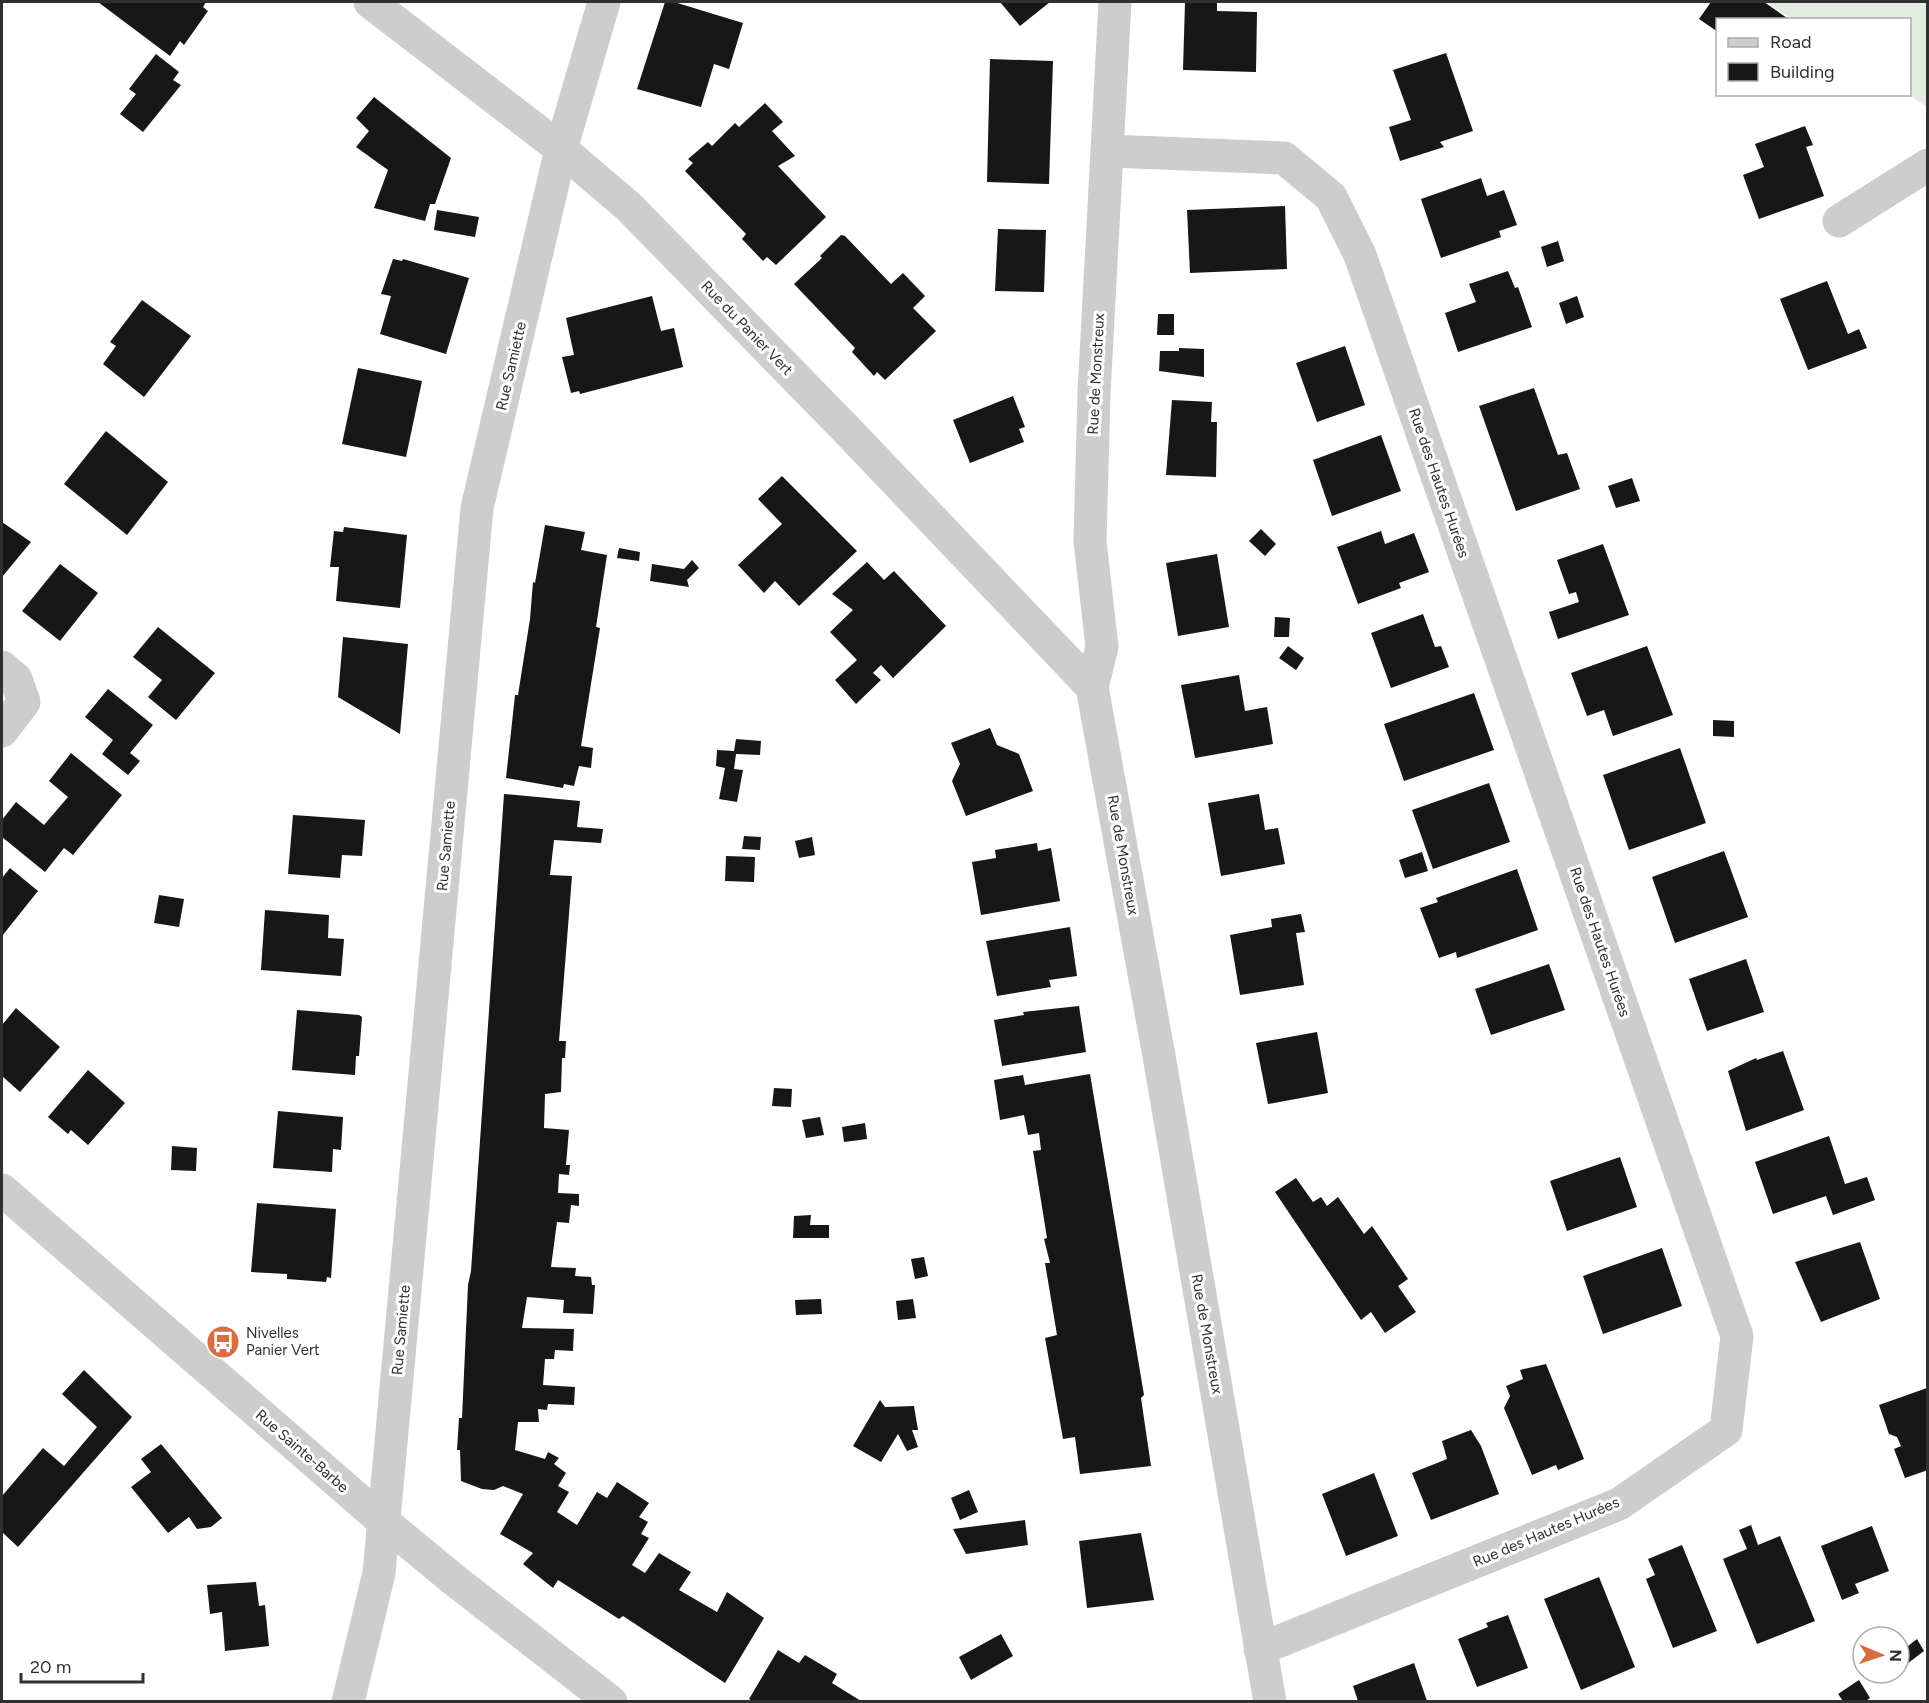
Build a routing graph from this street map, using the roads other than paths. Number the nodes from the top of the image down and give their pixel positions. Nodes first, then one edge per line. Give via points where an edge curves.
1 (370, 2) edge
2 (604, 2) edge
3 (1116, 2) edge
4 (561, 149) junction
5 (1109, 151) junction
6 (1928, 165) edge
7 (1839, 221) dead end
8 (2, 667) edge
9 (1092, 687) junction
10 (2, 731) edge
11 (2, 1190) edge
12 (384, 1522) junction
13 (1260, 1649) junction
14 (348, 1701) edge
15 (611, 1701) edge
16 (1270, 1701) edge

1 - 4 street, Rue du Panier Vert
2 - 4 street, Rue Samiette
3 - 5 street, Rue de Monstreux
4 - 9 street, Rue du Panier Vert via 629,207
4 - 12 street, Rue Samiette via 477,508
5 - 9 street, Rue de Monstreux via 1094,393 1090,541 1102,647
5 - 13 street, Rue des Hautes Hurées via 1284,158 1331,197 1360,255 1737,1336 1726,1430 1619,1504
6 - 7 street
8 - 10 street via 16,679 24,702
9 - 13 street, Rue de Monstreux via 1160,1056
11 - 12 street, Rue Sainte-Barbe
12 - 14 street, Rue Samiette via 379,1573
12 - 15 street, Rue Sainte-Barbe
13 - 16 street, Rue de Monstreux

